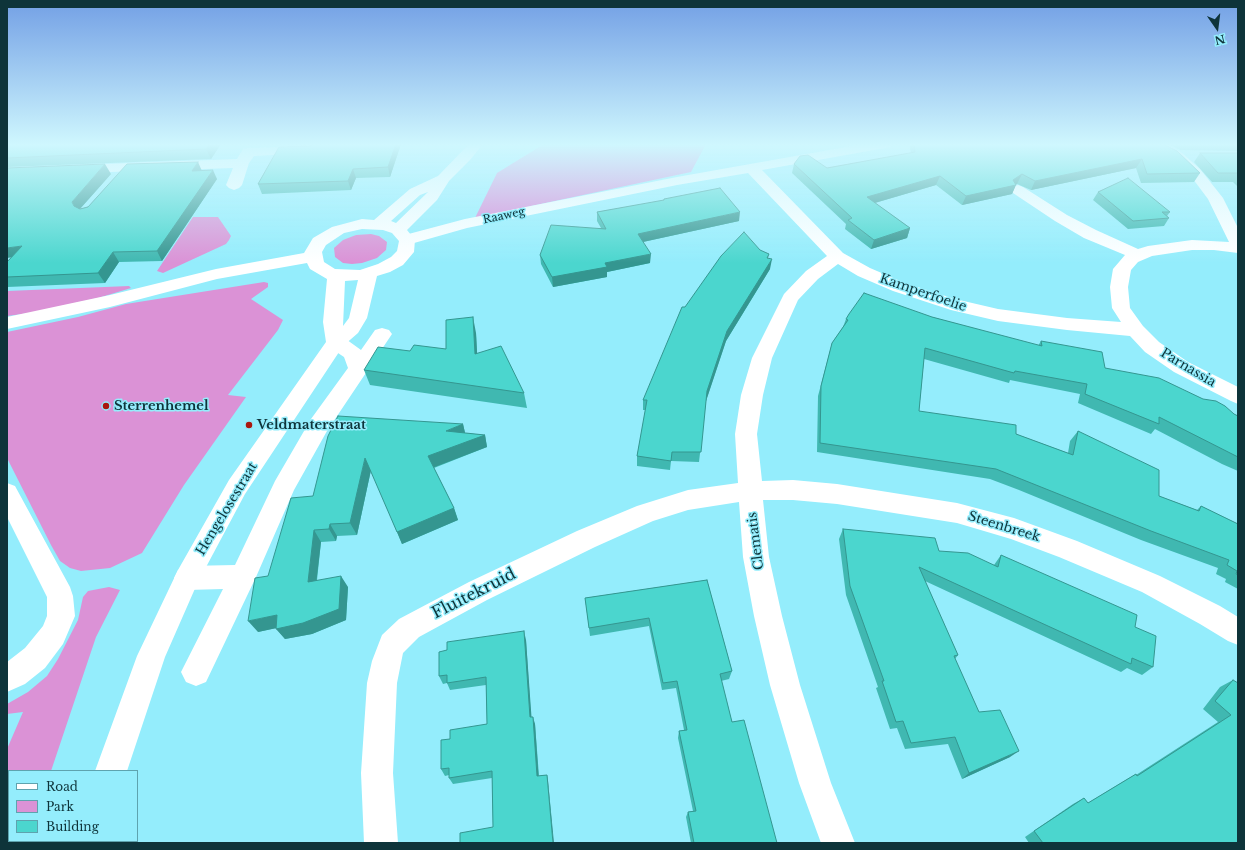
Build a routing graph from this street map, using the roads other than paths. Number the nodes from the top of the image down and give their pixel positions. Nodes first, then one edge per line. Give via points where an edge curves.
1 (433, 184) edge
2 (440, 184) edge
3 (664, 184) edge
4 (767, 184) edge
5 (1204, 184) edge
6 (1018, 190) edge
7 (379, 224) junction
8 (403, 235) junction
9 (1238, 244) edge
10 (1238, 248) edge
11 (1138, 255) junction
12 (313, 257) junction
13 (837, 257) junction
14 (369, 274) junction
15 (336, 275) junction
16 (7, 323) edge
17 (1136, 330) junction
18 (382, 334) dead end
19 (336, 342) junction
20 (358, 368) junction
21 (1238, 396) edge
22 (750, 490) junction
23 (7, 493) edge
24 (243, 577) junction
25 (187, 578) junction
26 (1238, 632) edge
27 (196, 672) dead end
28 (7, 678) edge
29 (111, 770) edge
30 (380, 843) edge
31 (838, 843) edge

1 - 7 street via 415,192
2 - 8 street
3 - 8 street, Raaweg
4 - 13 street, Kamperfoelie
5 - 9 street via 1215,198
6 - 11 street via 1060,218
7 - 8 street
7 - 12 street via 358,225 338,230 319,242
8 - 14 street via 407,244 397,261
10 - 11 street, Parnassia via 1192,245 1148,251
11 - 17 street, Parnassia via 1122,269 1119,288 1121,308
12 - 15 street via 319,268
12 - 16 street via 216,274 110,301
13 - 17 street, Kamperfoelie via 899,287 951,304 998,315
13 - 22 street, Clematis via 812,275 790,298 762,358 752,395 746,434
14 - 15 street
14 - 19 street, Hengelosestraat via 358,318 351,329
15 - 19 street via 333,322
17 - 21 street, Parnassia via 1152,346 1181,367
18 - 20 street
19 - 20 street via 353,353
19 - 25 street, Hengelosestraat via 237,487
20 - 24 street via 319,425 283,488
22 - 26 street, Steenbreek via 793,490 899,502 957,513 1014,529 1151,584
22 - 30 street, Fluitekruid via 688,500 646,513 586,539 408,628 392,645 382,683 378,773
22 - 31 street, Clematis via 756,557 785,685 815,782
23 - 28 street via 60,596 61,616 53,635 35,658
24 - 25 street, Hengelosestraat
24 - 27 street
25 - 29 street, Hengelosestraat via 151,656

